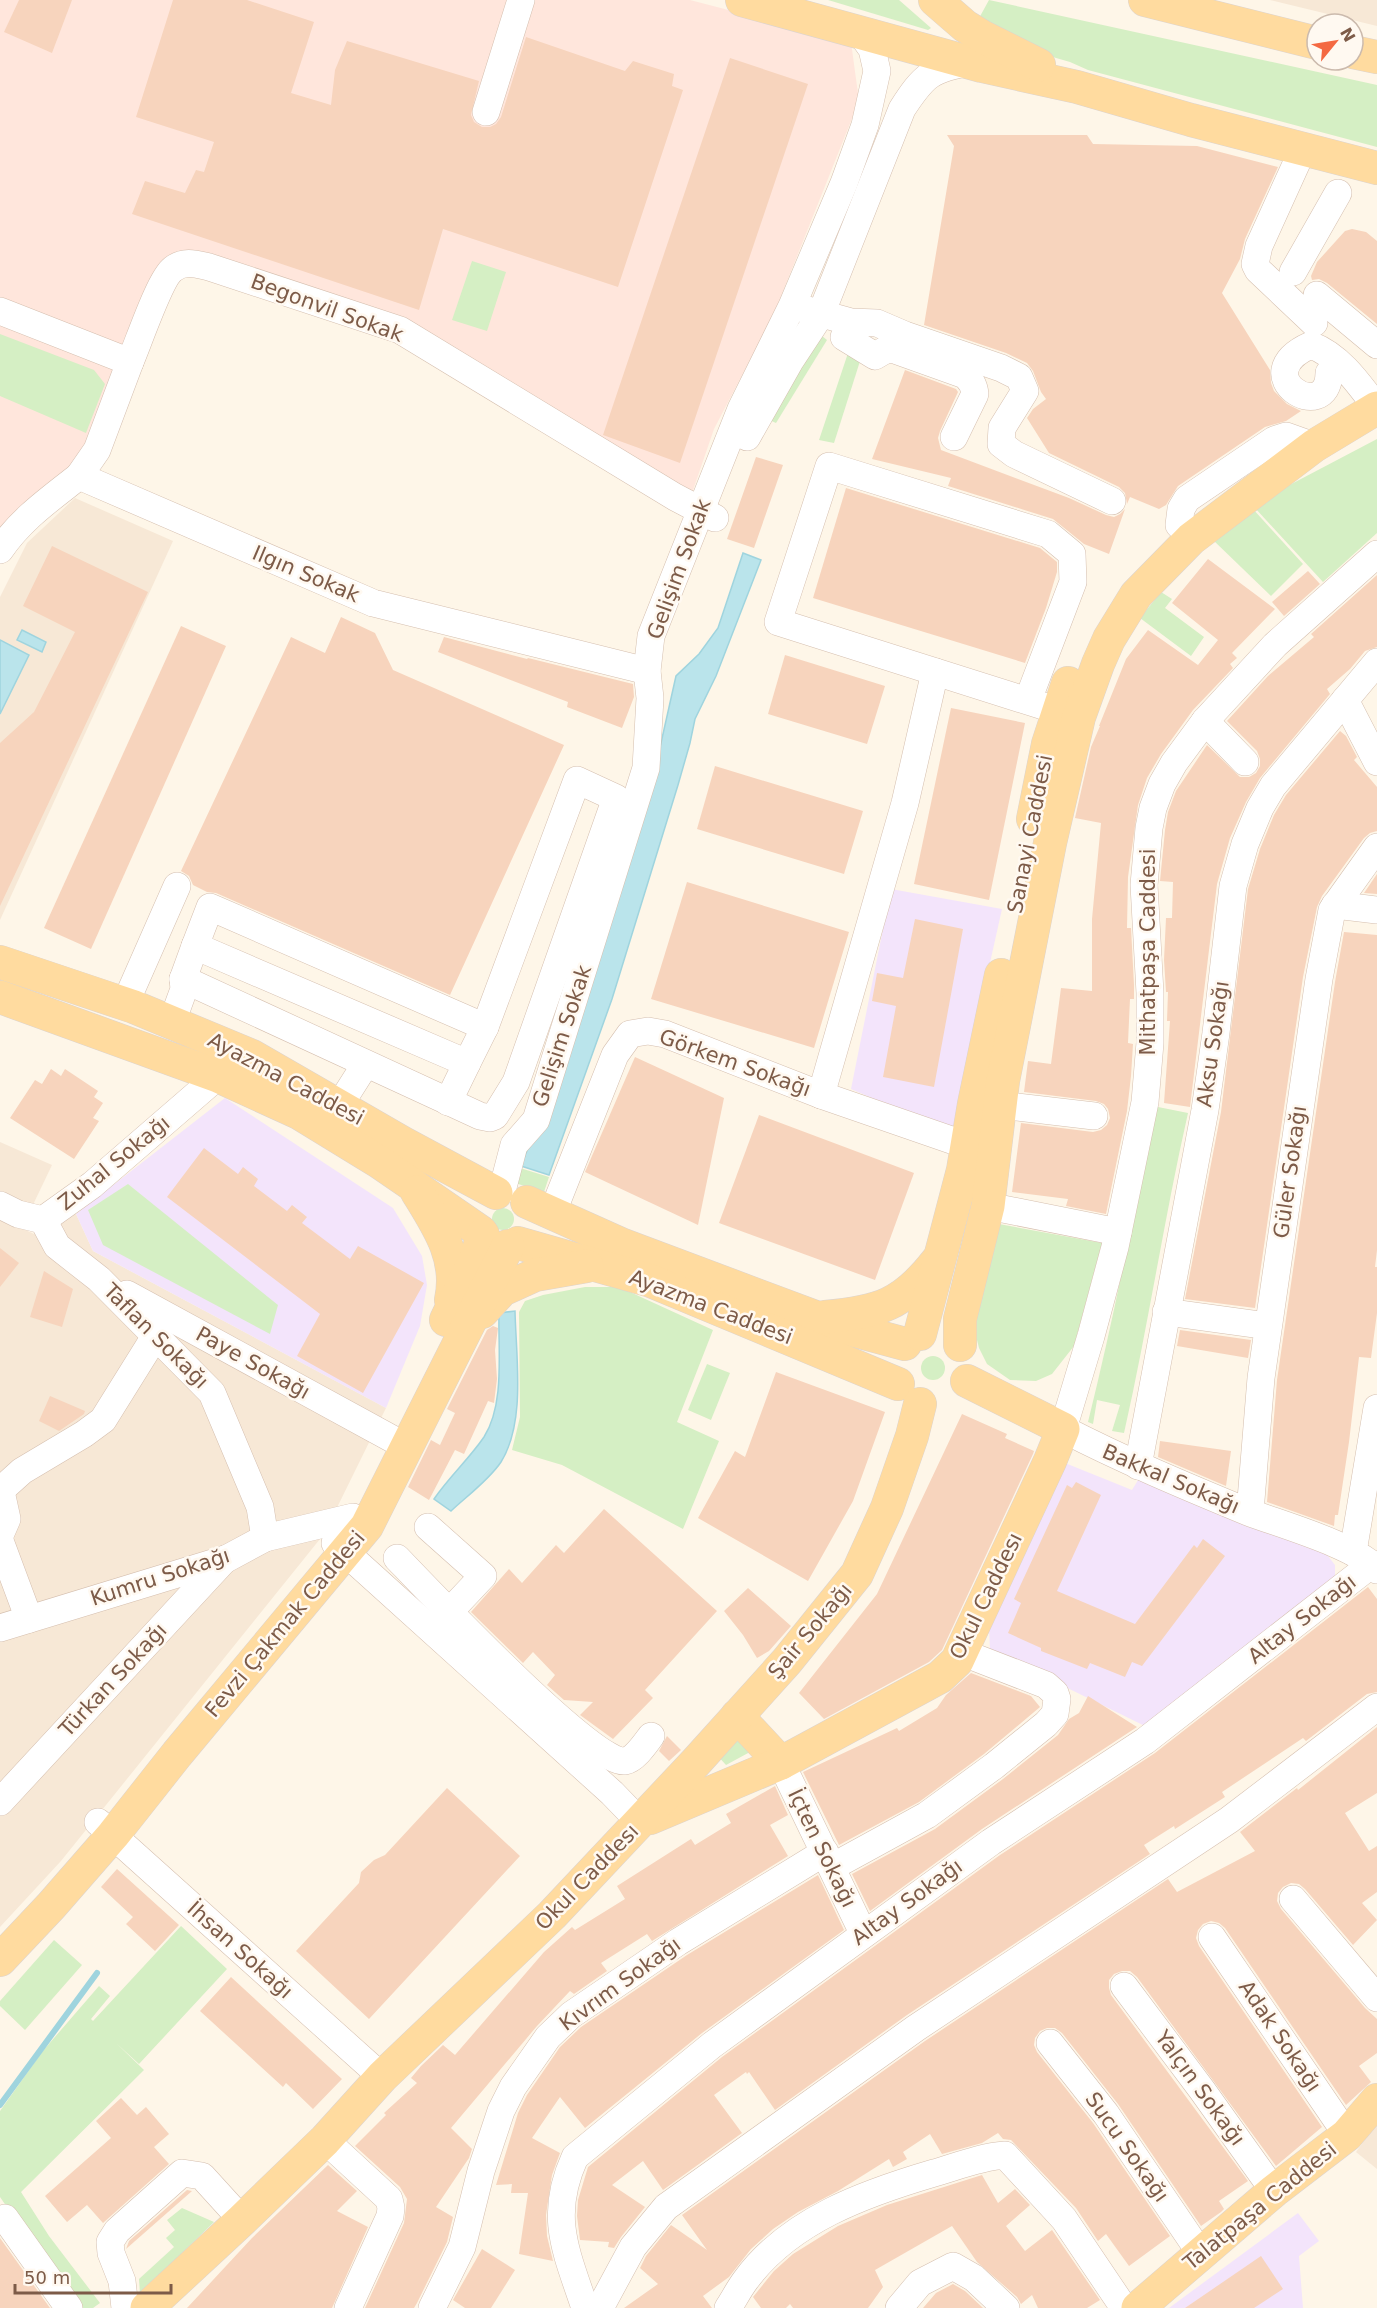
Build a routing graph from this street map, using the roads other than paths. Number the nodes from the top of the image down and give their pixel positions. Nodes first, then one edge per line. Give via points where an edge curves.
1 (520, 0) edge
2 (742, 0) edge
3 (935, 0) edge
4 (1145, 0) edge
5 (859, 31) junction
6 (1305, 40) edge
7 (971, 62) junction
8 (1077, 87) junction
9 (486, 112) dead end
10 (1312, 151) junction
11 (1377, 168) edge
12 (1338, 193) dead end
13 (1286, 231) dead end
14 (1293, 272) dead end
15 (1317, 295) dead end
16 (792, 306) junction
17 (0, 311) edge
18 (821, 314) junction
19 (1314, 323) dead end
20 (844, 337) dead end
21 (1374, 342) edge
22 (130, 362) junction
23 (1329, 372) dead end
24 (1377, 408) edge
25 (954, 437) dead end
26 (1314, 446) junction
27 (79, 476) junction
28 (1112, 501) dead end
29 (708, 514) junction
30 (0, 550) edge
31 (1377, 554) edge
32 (1377, 662) edge
33 (647, 671) junction
34 (935, 672) junction
35 (1345, 700) junction
36 (1055, 709) junction
37 (1205, 720) junction
38 (1245, 762) dead end
39 (1377, 762) edge
40 (1377, 847) edge
41 (177, 886) dead end
42 (1335, 905) junction
43 (1377, 910) edge
44 (195, 946) junction
45 (0, 962) edge
46 (183, 979) junction
47 (0, 997) edge
48 (126, 1004) junction
49 (38, 1010) junction
50 (172, 1022) junction
51 (484, 1027) junction
52 (224, 1061) junction
53 (467, 1063) junction
54 (365, 1065) junction
55 (821, 1095) junction
56 (448, 1102) junction
57 (1000, 1105) junction
58 (339, 1106) junction
59 (1094, 1116) dead end
60 (980, 1150) junction
61 (412, 1183) junction
62 (519, 1200) junction
63 (0, 1205) edge
64 (988, 1206) junction
65 (43, 1220) junction
66 (1118, 1232) junction
67 (498, 1239) junction
68 (940, 1257) junction
69 (595, 1264) junction
70 (99, 1279) junction
71 (1166, 1312) junction
72 (817, 1318) junction
73 (457, 1323) junction
74 (1268, 1326) junction
75 (156, 1335) junction
76 (913, 1339) junction
77 (960, 1345) junction
78 (967, 1381) junction
79 (909, 1394) junction
80 (1377, 1408) edge
81 (1063, 1429) junction
82 (399, 1443) junction
83 (1138, 1466) junction
84 (1, 1488) edge
85 (1250, 1512) junction
86 (353, 1516) junction
87 (428, 1527) dead end
88 (0, 1535) edge
89 (265, 1538) junction
90 (0, 1540) edge
91 (341, 1548) junction
92 (397, 1557) dead end
93 (226, 1558) junction
94 (1367, 1562) edge
95 (29, 1619) junction
96 (440, 1622) junction
97 (0, 1628) edge
98 (961, 1652) junction
99 (1377, 1707) edge
100 (535, 1710) junction
101 (737, 1716) junction
102 (651, 1736) dead end
103 (781, 1763) junction
104 (0, 1802) edge
105 (640, 1822) junction
106 (106, 1828) junction
107 (828, 1859) junction
108 (1293, 1899) dead end
109 (863, 1933) junction
110 (0, 1937) edge
111 (1212, 1937) dead end
112 (0, 1959) edge
113 (1124, 1986) dead end
114 (1377, 1998) edge
115 (1050, 2043) dead end
116 (382, 2077) junction
117 (1377, 2100) edge
118 (1347, 2135) junction
119 (325, 2140) junction
120 (1274, 2191) junction
121 (5, 2218) dead end
122 (242, 2220) junction
123 (1201, 2254) junction
124 (69, 2308) edge
125 (125, 2308) edge
126 (147, 2308) edge
127 (348, 2308) edge
128 (432, 2308) edge
129 (585, 2308) edge
130 (600, 2308) edge
131 (728, 2308) edge
132 (899, 2308) edge
133 (1006, 2308) edge
134 (1124, 2308) edge
135 (1138, 2308) edge

1 - 9 street
2 - 5 main road
3 - 8 main road via 982,38
4 - 6 main road
5 - 7 main road
5 - 16 street, Gelişim Sokak via 872,49 877,71 866,125
7 - 8 main road
7 - 18 street via 946,67 919,82 902,109
8 - 10 main road
10 - 11 main road
10 - 13 street
10 - 19 street via 1259,246 1255,264
12 - 14 street
15 - 21 street
16 - 18 street
16 - 29 street, Gelişim Sokak via 741,409
17 - 22 street
18 - 28 street via 851,322 877,323 1019,378 1026,391 1002,428 1001,444 1006,450
18 - 29 street via 754,422
20 - 25 street via 875,356 887,349 895,350 965,375 975,386 975,394
22 - 27 street, Begonvil Sokak via 97,450
22 - 29 street, Begonvil Sokak via 172,269 188,262 209,267 400,330
23 - 24 street via 1323,391 1311,398 1292,391 1285,367 1299,350 1311,345 1322,349 1351,374
24 - 26 main road, Sanayi Caddesi
26 - 36 main road, Sanayi Caddesi via 1191,539 1136,595 1098,664
26 - 36 main road, Sanayi Caddesi via 1290,448 1273,458 1150,548 1100,609
27 - 30 street via 30,515
27 - 33 street, Ilgın Sokak via 373,603
29 - 33 street, Gelişim Sokak via 651,636
31 - 37 street, Mithatpaşa Caddesi via 1275,645
32 - 35 street, Aksu Sokağı
33 - 62 street, Gelişim Sokak via 650,698 646,768 536,1120 514,1145
34 - 36 street
34 - 36 street via 778,622 829,466 1048,534 1072,554 1073,582
34 - 55 street via 905,803
35 - 39 street
35 - 71 street, Aksu Sokağı via 1273,786 1245,844 1233,886 1205,1110
36 - 57 main road, Sanayi Caddesi via 1050,843
36 - 60 main road, Sanayi Caddesi via 974,1104
37 - 38 street
37 - 66 street, Mithatpaşa Caddesi via 1162,784 1149,828 1144,885 1150,993 1146,1090
40 - 42 street, Güler Sokağı
41 - 48 street
42 - 43 street
42 - 74 street, Güler Sokağı via 1318,979
44 - 46 street
44 - 51 street via 210,907
44 - 53 street
45 - 48 main road, Ayazma Caddesi
46 - 50 street via 184,989
46 - 54 street
47 - 49 main road, Ayazma Caddesi
48 - 49 main road via 121,1016 112,1019 64,1005
48 - 50 main road, Ayazma Caddesi
49 - 52 main road, Ayazma Caddesi
50 - 52 main road, Ayazma Caddesi
51 - 53 street
51 - 56 street via 577,780 616,798 516,1082 490,1118
52 - 58 main road, Ayazma Caddesi via 252,1056
52 - 61 main road, Ayazma Caddesi
52 - 65 street, Zuhal Sokağı via 92,1185
53 - 56 street
54 - 56 street
54 - 58 street
55 - 60 street, Görkem Sokağı
55 - 62 street, Görkem Sokağı via 665,1034 630,1034
57 - 59 street
57 - 60 main road, Sanayi Caddesi
58 - 62 main road, Ayazma Caddesi via 403,1143
60 - 64 main road, Sanayi Caddesi
60 - 68 main road, Sanayi Caddesi via 963,1170
61 - 67 main road, Ayazma Caddesi
61 - 73 main road via 447,1245 454,1270
62 - 67 main road via 533,1220 531,1229 526,1238
62 - 67 main road via 482,1204 478,1213
62 - 72 main road, Ayazma Caddesi via 623,1245
63 - 65 street, Zuhal Sokağı
64 - 66 street
64 - 77 main road, Sanayi Caddesi via 960,1319
65 - 70 street, Taflan Sokağı via 57,1246
66 - 81 street, Mithatpaşa Caddesi
67 - 69 main road, Ayazma Caddesi
67 - 73 main road, Fevzi Çakmak Caddesi via 476,1258
68 - 72 main road via 926,1276 891,1304
68 - 76 main road, Sanayi Caddesi
69 - 73 main road via 534,1275 502,1290
69 - 79 main road, Ayazma Caddesi via 651,1281
70 - 75 street, Taflan Sokağı
70 - 82 street, Paye Sokağı
71 - 74 street
71 - 83 street, Aksu Sokağı
72 - 76 main road, Ayazma Caddesi via 842,1327
73 - 82 main road, Fevzi Çakmak Caddesi
74 - 85 street, Güler Sokağı
75 - 84 street via 103,1420
75 - 89 street, Taflan Sokağı via 212,1393 260,1507
76 - 77 main road via 942,1333
76 - 79 main road via 898,1355 896,1364
77 - 78 main road via 967,1356
78 - 79 main road via 963,1390 948,1402 930,1406
78 - 81 main road, Bakkal Sokağı
79 - 101 main road, Şair Sokağı via 912,1436 857,1574
80 - 94 street
81 - 83 street, Bakkal Sokağı
81 - 98 main road, Okul Caddesı
82 - 86 main road, Fevzi Çakmak Caddesi
82 - 91 main road, Fevzi Çakmak Caddesi via 367,1526
83 - 85 street, Bakkal Sokağı
84 - 88 street via 7,1518
85 - 94 street, Bakkal Sokağı
86 - 89 street, Kumru Sokağı
86 - 91 main road, Fevzi Çakmak Caddesi
87 - 96 street via 483,1576
89 - 93 street, Kumru Sokağı
90 - 95 street
91 - 96 street
91 - 106 main road, Fevzi Çakmak Caddesi
92 - 96 street
93 - 95 street, Kumru Sokağı
93 - 104 street, Türkan Sokağı
94 - 109 street, Altay Sokağı via 1145,1741 991,1842
95 - 97 street, Kumru Sokağı
96 - 100 street
98 - 103 main road, Okul Caddesı via 940,1677
98 - 107 street, Kıvrım Sokağı via 1046,1685 1057,1699 1055,1714 994,1767 927,1815
99 - 130 street via 1230,1820 916,2028 666,2207 633,2247
100 - 102 street via 616,1760 632,1758
100 - 105 street
101 - 103 main road
101 - 105 main road, Şair Sokağı
103 - 105 main road, Okul Caddesı
103 - 107 street, İçten Sokağı
105 - 116 main road, Okul Caddesı via 552,1915
106 - 110 main road, Fevzi Çakmak Caddesi
106 - 112 main road, Fevzi Çakmak Caddesi via 51,1906
106 - 116 street, İhsan Sokağı
107 - 109 street, İçten Sokağı
107 - 128 street, Kıvrım Sokağı via 678,1942 572,2015 548,2037 501,2110 462,2247
108 - 114 street
109 - 129 street, Altay Sokağı via 712,2045 575,2157 564,2185 561,2228
111 - 118 street, Adak Sokağı
113 - 120 street, Yalçın Sokağı
115 - 123 street, Sucu Sokağı via 1106,2114
116 - 119 main road, Okul Caddesı
117 - 118 main road, Talatpaşa Caddesi
118 - 120 main road, Talatpaşa Caddesi
119 - 122 main road, Okul Caddesı
119 - 127 street via 389,2199 392,2208
120 - 123 main road, Talatpaşa Caddesi
121 - 124 street
122 - 125 street via 202,2176 182,2173 117,2231 110,2242 122,2281
122 - 126 main road, Okul Caddesı
123 - 135 main road, Talatpaşa Caddesi
131 - 134 street via 746,2279 781,2243 816,2220 886,2188 984,2157 1005,2155 1064,2219
132 - 133 street via 920,2283 953,2266 975,2278

